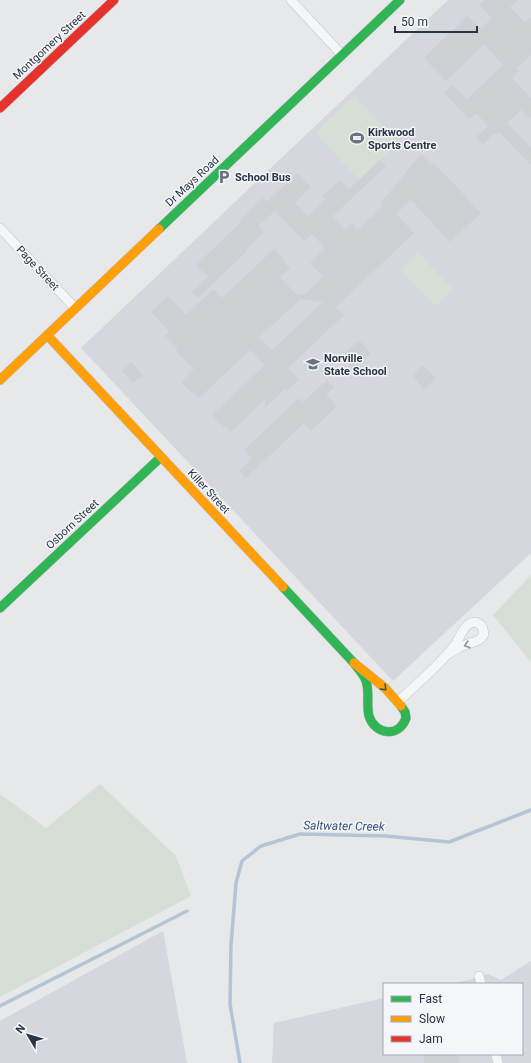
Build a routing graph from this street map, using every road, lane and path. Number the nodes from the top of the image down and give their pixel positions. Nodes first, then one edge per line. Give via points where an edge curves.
1 (114, 0) edge
2 (291, 0) edge
3 (400, 0) edge
4 (342, 55) junction
5 (0, 108) edge
6 (0, 228) edge
7 (75, 308) junction
8 (47, 335) junction
9 (0, 380) edge
10 (161, 457) junction
11 (0, 608) edge
12 (448, 654) dead end
13 (354, 663) junction
14 (398, 702) junction

1 - 5 street, Montgomery Street
2 - 4 street
3 - 4 street, Dr Mays Road
4 - 7 street, Dr Mays Road
6 - 7 street, Page Street
7 - 8 street, Dr Mays Road
8 - 9 street, Dr Mays Road
8 - 10 street, Killer Street
10 - 11 street, Osborn Street
10 - 13 street, Killer Street
12 - 14 street
13 -> 14 street
13 - 14 street via 367,685 369,715 380,729 394,732 404,722 406,713

